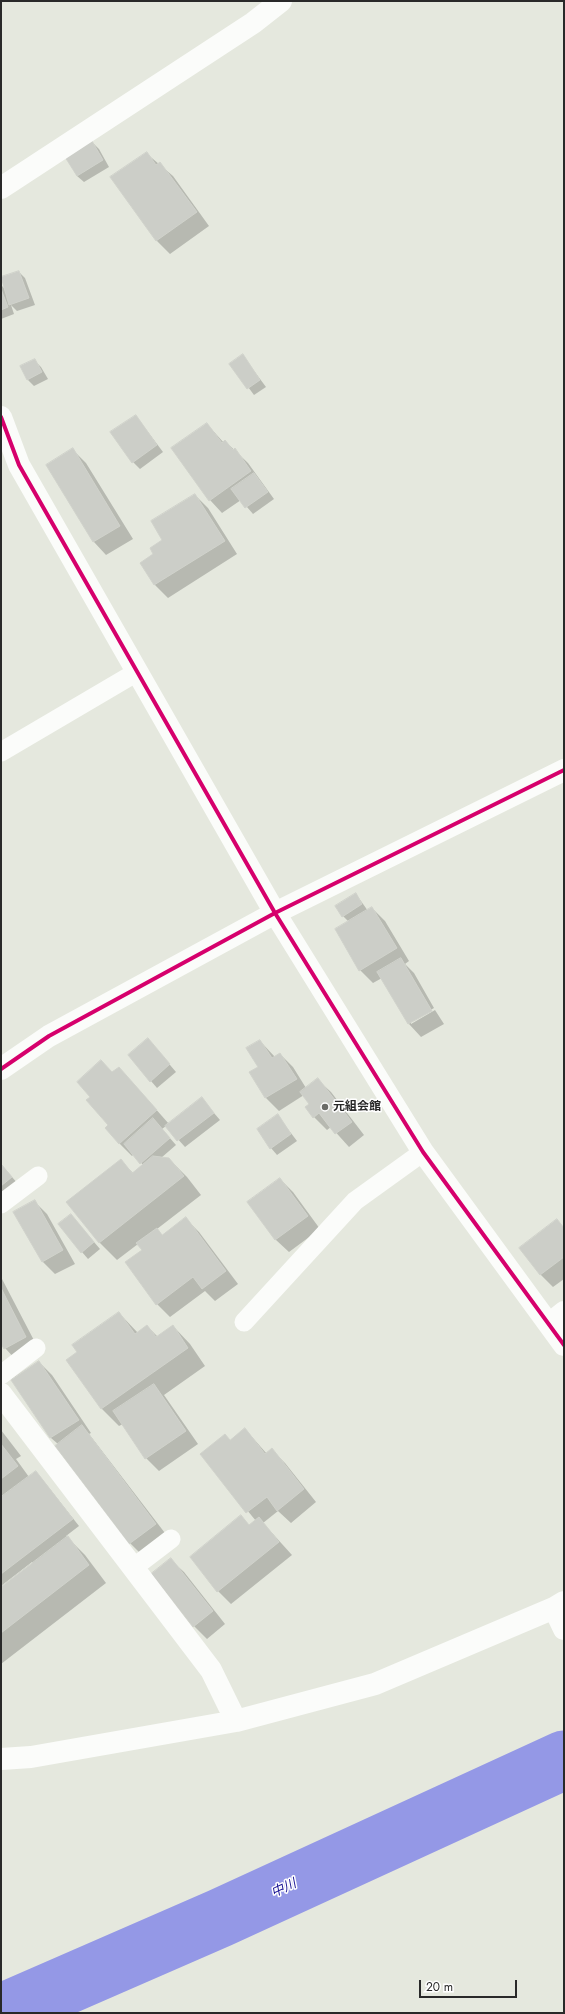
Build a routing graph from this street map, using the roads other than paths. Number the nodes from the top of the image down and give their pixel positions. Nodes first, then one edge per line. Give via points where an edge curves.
1 (281, 1) edge
2 (1, 188) edge
3 (1, 417) edge
4 (137, 672) junction
5 (1, 752) edge
6 (564, 770) edge
7 (275, 913) junction
8 (1, 1069) edge
9 (423, 1152) junction
10 (38, 1176) dead end
11 (1, 1204) edge
12 (556, 1318) edge
13 (244, 1322) dead end
14 (564, 1345) edge
15 (36, 1348) dead end
16 (1, 1375) edge
17 (1, 1394) edge
18 (171, 1539) dead end
19 (133, 1568) junction
20 (559, 1605) edge
21 (564, 1629) edge
22 (236, 1721) junction
23 (1, 1759) edge

1 - 2 street via 253,23
3 - 4 street via 19,465
4 - 5 lane
4 - 7 street
6 - 7 street
7 - 8 street via 49,1036
7 - 9 street
9 - 12 street
9 - 13 lane via 355,1201
10 - 11 lane
12 - 14 street
15 - 16 lane
17 - 19 street
18 - 19 lane
19 - 22 street via 211,1670
20 - 21 street
20 - 22 street via 375,1684
22 - 23 street via 31,1757

